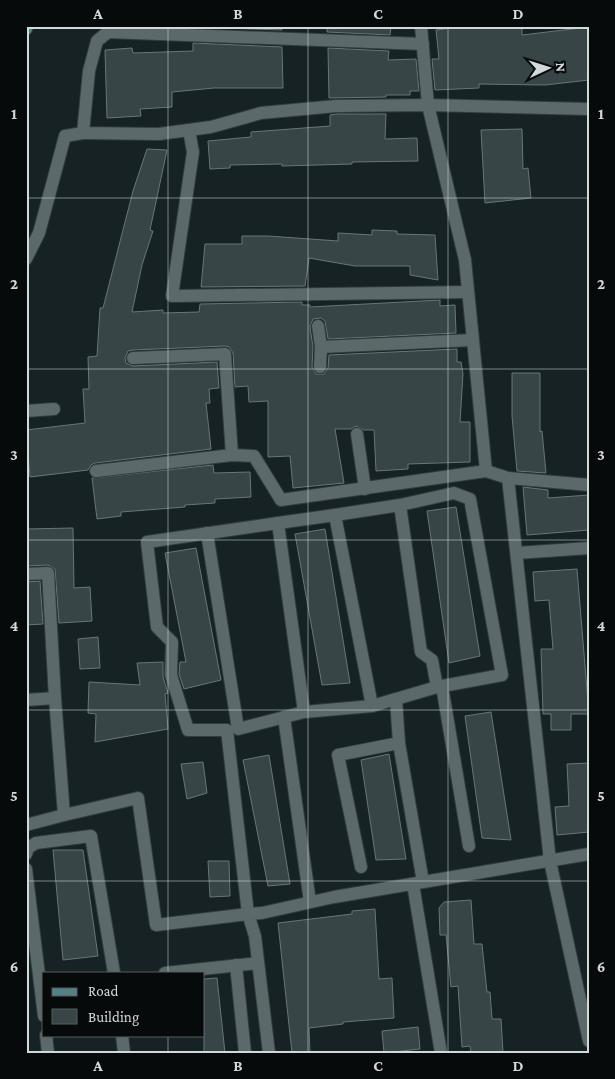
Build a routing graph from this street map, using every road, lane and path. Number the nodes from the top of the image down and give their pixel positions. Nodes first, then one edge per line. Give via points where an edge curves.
1 (421, 26) edge
2 (423, 44) junction
3 (428, 105) junction
4 (589, 109) edge
5 (189, 130) junction
6 (82, 132) junction
7 (28, 255) edge
8 (26, 266) edge
9 (468, 292) junction
10 (318, 326) dead end
11 (473, 340) junction
12 (321, 347) junction
13 (133, 358) dead end
14 (320, 366) dead end
15 (54, 409) dead end
16 (26, 411) edge
17 (357, 434) dead end
18 (232, 455) junction
19 (96, 471) dead end
20 (486, 471) junction
21 (508, 478) junction
22 (589, 485) edge
23 (365, 488) junction
24 (400, 505) junction
25 (335, 514) junction
26 (278, 522) junction
27 (207, 533) junction
28 (589, 548) edge
29 (517, 553) junction
30 (26, 574) edge
31 (440, 687) junction
32 (54, 698) junction
33 (396, 699) junction
34 (26, 700) edge
35 (372, 706) junction
36 (304, 712) junction
37 (284, 717) junction
38 (232, 729) junction
39 (399, 743) junction
40 (64, 815) junction
41 (26, 825) edge
42 (469, 846) dead end
43 (26, 854) edge
44 (589, 854) edge
45 (550, 861) junction
46 (361, 867) dead end
47 (26, 869) edge
48 (418, 883) junction
49 (310, 902) junction
50 (248, 914) junction
51 (258, 963) junction
52 (236, 965) junction
53 (114, 972) edge
54 (174, 972) edge
55 (42, 986) edge
56 (46, 1036) edge
57 (122, 1036) edge
58 (589, 1041) edge
59 (48, 1053) edge
60 (124, 1053) edge
61 (245, 1053) edge
62 (269, 1053) edge
63 (441, 1053) edge

1 - 2 street
2 - 3 street
2 - 6 street via 108,32 97,41 95,48
3 - 4 street
3 - 5 street via 336,106 260,113
3 - 9 street via 465,260
5 - 6 street via 159,134
5 - 9 street via 193,152 172,296
6 - 7 street via 65,136 39,233
7 - 8 street
9 - 11 street
10 - 12 street
11 - 12 street
11 - 20 street
12 - 14 street
13 - 18 street via 225,354
15 - 16 street
17 - 23 street
18 - 19 street
18 - 23 street via 254,456 281,500
20 - 21 street
20 - 23 street
21 - 22 street
21 - 29 street
24 - 25 street
24 - 31 street via 421,652 432,660
24 - 31 street via 454,493 470,499 502,675
25 - 26 street
25 - 35 street
26 - 27 street
26 - 36 street
27 - 38 street
27 - 38 street via 147,542 158,627 172,642 171,675 188,730
28 - 29 street
29 - 45 street
30 - 32 street via 48,573
31 - 33 street
31 - 42 street
32 - 34 street
32 - 40 street
33 - 35 street
33 - 39 street
35 - 36 street
36 - 37 street
37 - 38 street
37 - 49 street
38 - 50 street
39 - 46 street via 338,755
39 - 48 street
40 - 41 street
40 - 50 street via 138,798 156,925
43 - 53 street via 28,848 36,843 91,836
44 - 45 street
45 - 48 street
45 - 58 street
47 - 55 street
48 - 49 street
48 - 63 street
49 - 50 street
50 - 51 street
51 - 52 street
51 - 62 street
52 - 54 street
52 - 61 street
56 - 59 street
57 - 60 street

